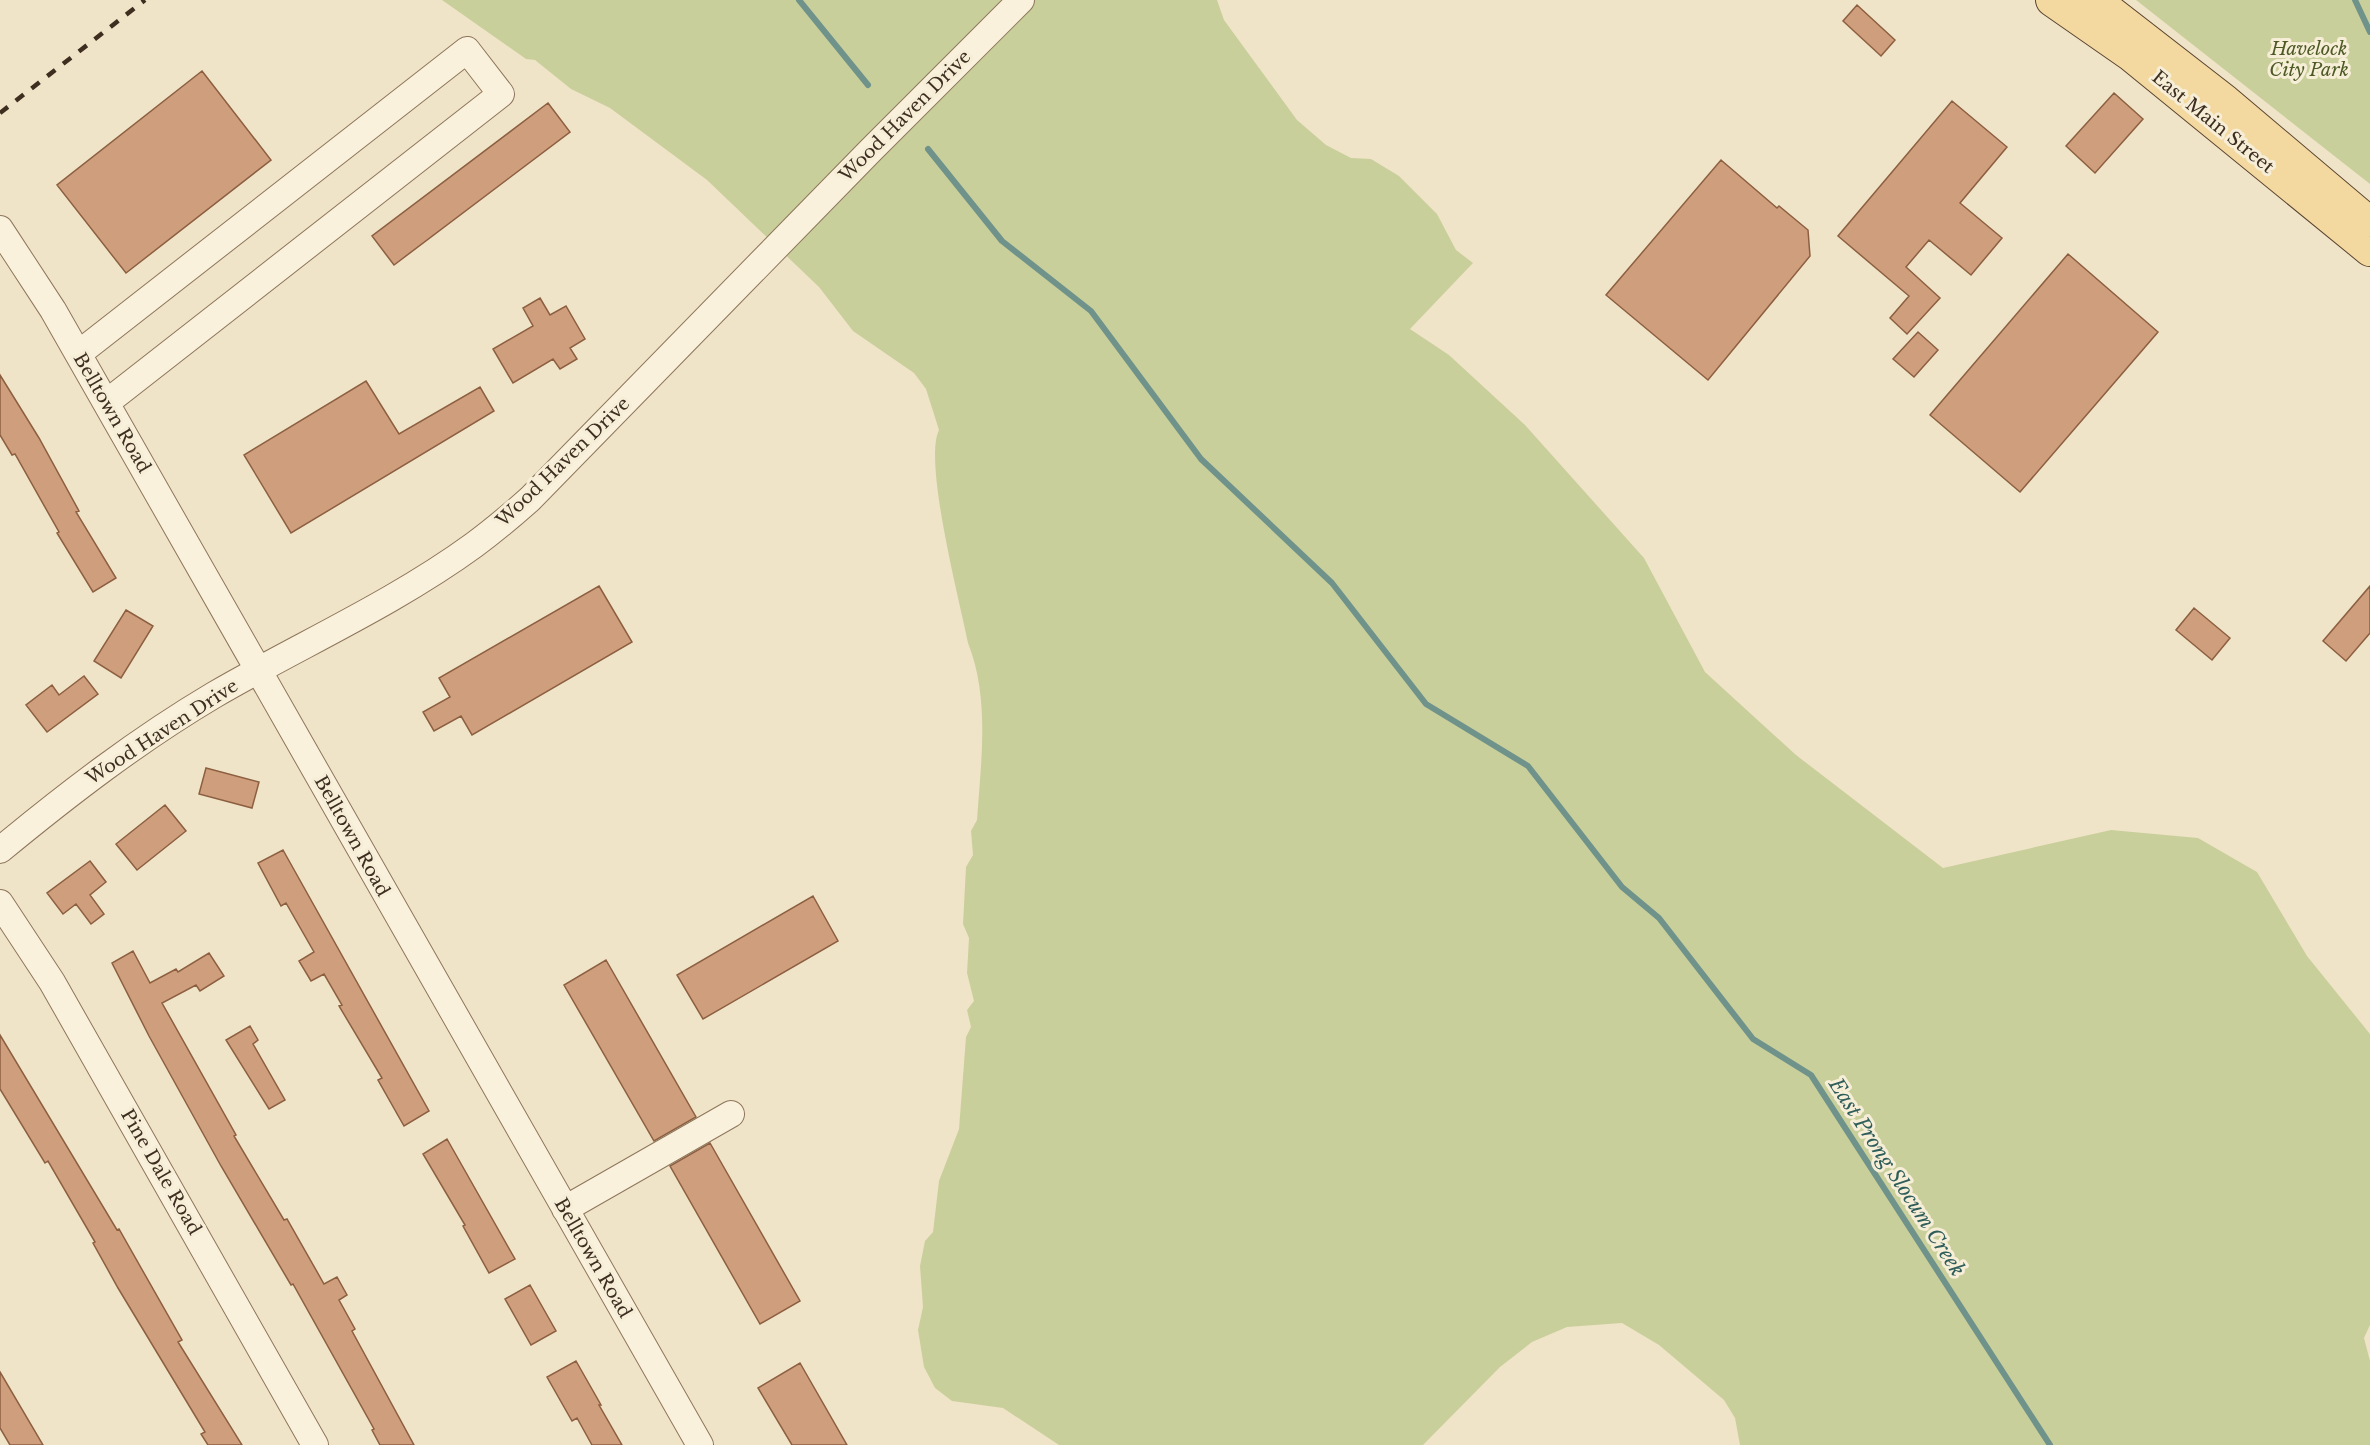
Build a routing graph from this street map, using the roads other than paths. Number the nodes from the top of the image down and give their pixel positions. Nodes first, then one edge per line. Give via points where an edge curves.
1 (1021, 0) edge
2 (2052, 0) edge
3 (2095, 0) edge
4 (2370, 223) edge
5 (0, 229) edge
6 (2370, 250) edge
7 (78, 354) junction
8 (106, 402) junction
9 (259, 670) junction
10 (0, 850) edge
11 (0, 903) edge
12 (731, 1114) dead end
13 (565, 1209) junction
14 (315, 1445) edge
15 (700, 1445) edge

1 - 9 street, Wood Haven Drive via 530,499 444,565
2 - 6 main road, East Main Street via 2131,55
3 - 4 main road, East Main Street via 2225,101
5 - 7 street, Belltown Road
7 - 8 street, Belltown Road
7 - 8 street via 467,50 501,94
8 - 9 street, Belltown Road
9 - 10 street, Wood Haven Drive via 175,720 73,791
9 - 13 street, Belltown Road
11 - 14 street, Pine Dale Road via 52,982
12 - 13 street
13 - 15 street, Belltown Road

